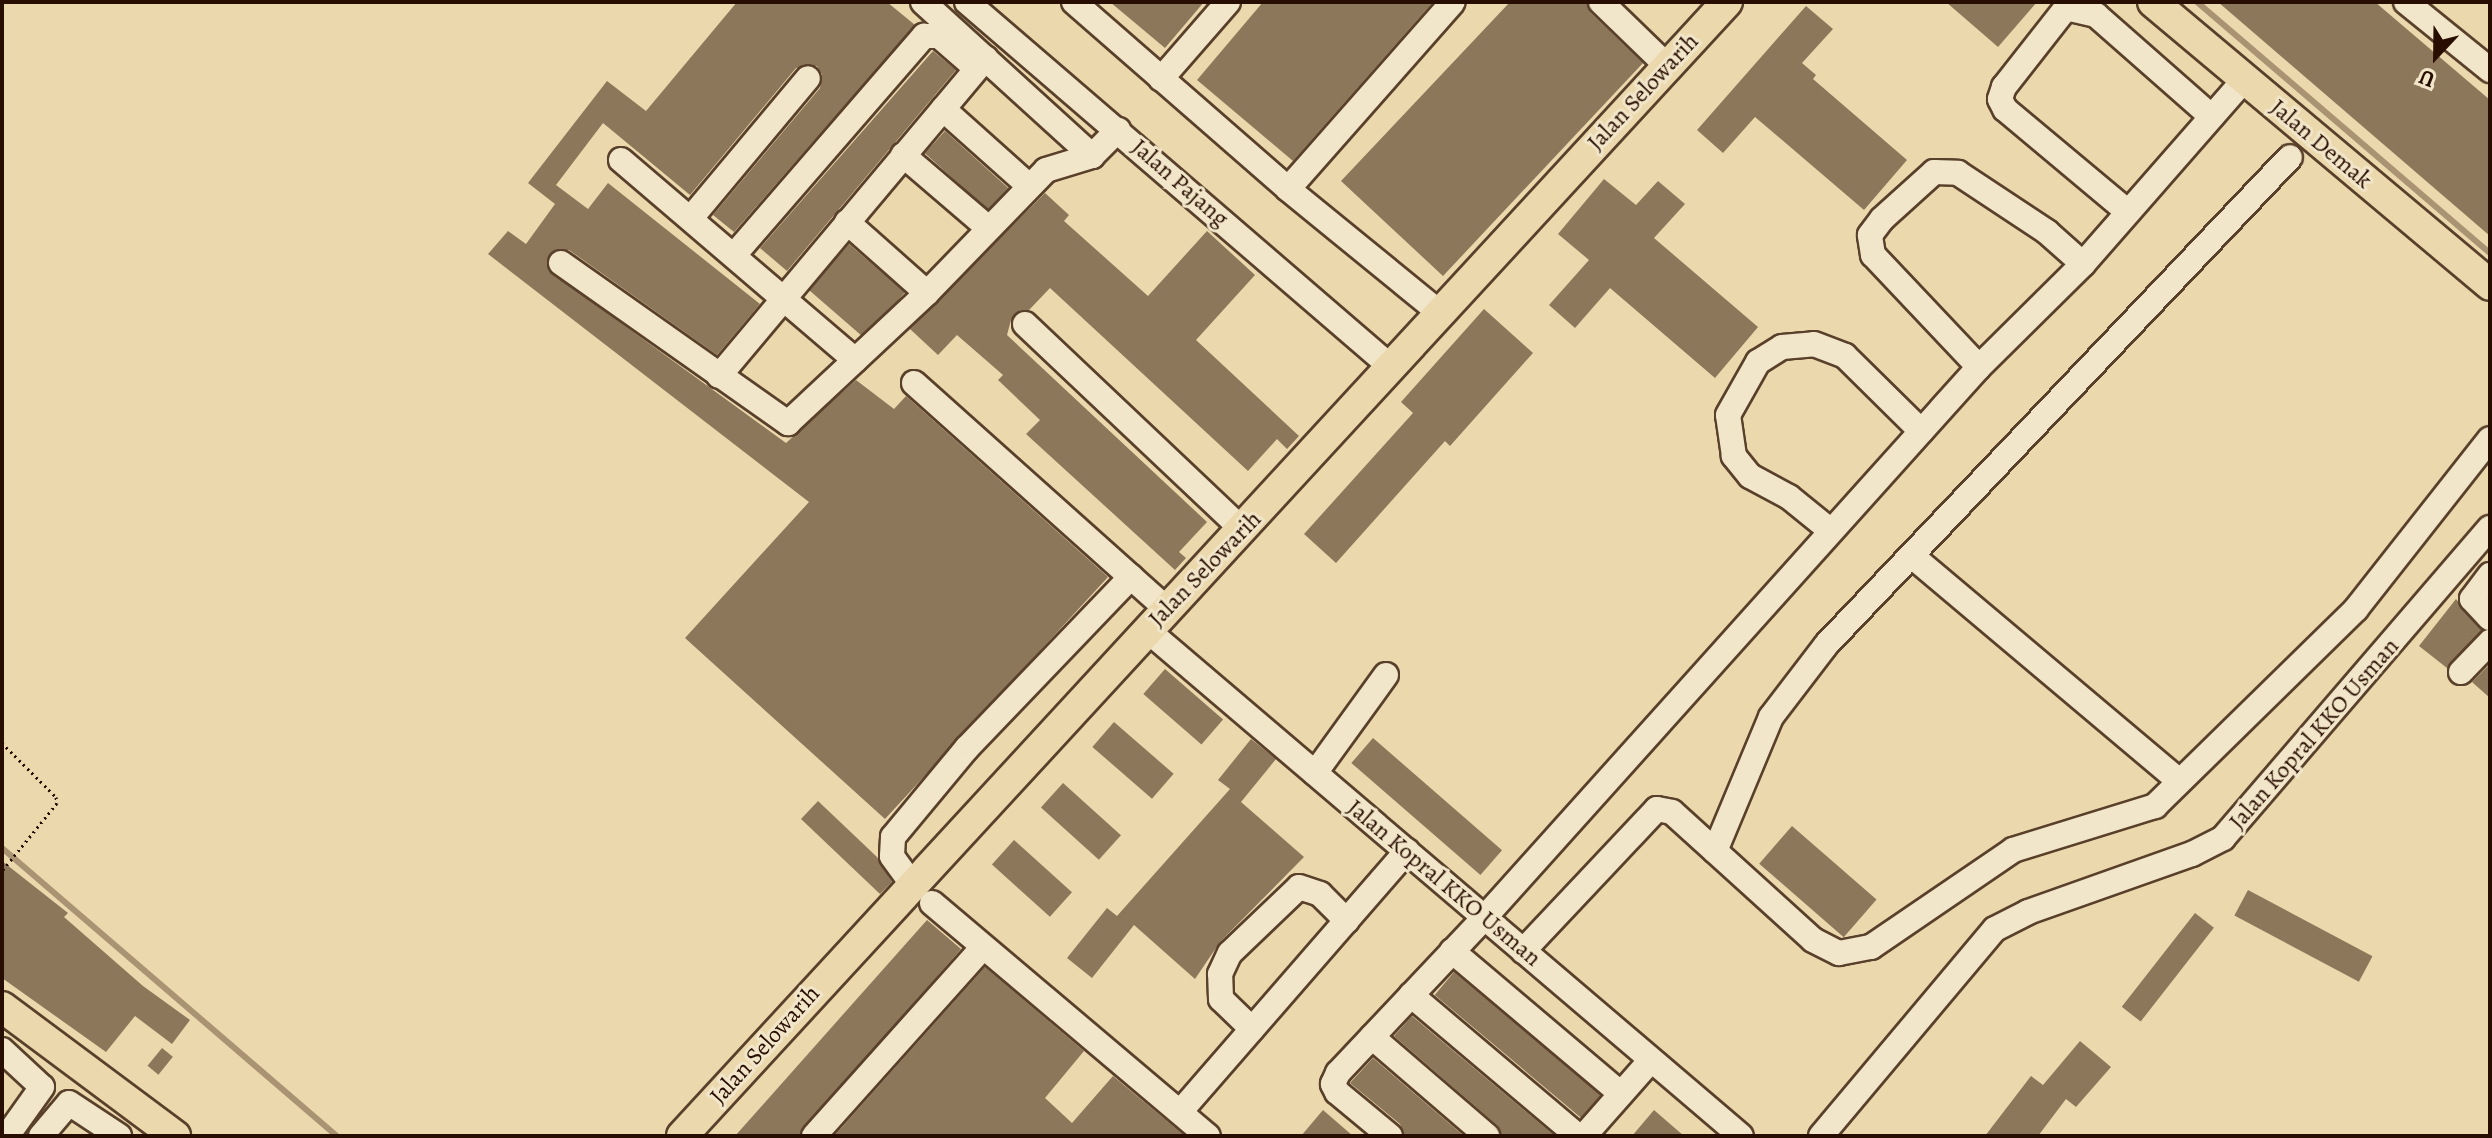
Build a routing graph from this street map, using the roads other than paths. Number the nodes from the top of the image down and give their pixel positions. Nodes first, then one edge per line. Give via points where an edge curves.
1 (923, 2) edge
2 (967, 2) edge
3 (1074, 2) edge
4 (1228, 2) edge
5 (1453, 2) edge
6 (1601, 2) edge
7 (1727, 2) edge
8 (2153, 2) edge
9 (2421, 7) edge
10 (981, 63) junction
11 (1667, 66) junction
12 (2490, 70) edge
13 (808, 78) dead end
14 (1161, 79) junction
15 (2244, 80) junction
16 (943, 109) junction
17 (2212, 117) junction
18 (1118, 130) junction
19 (903, 155) junction
20 (1092, 156) junction
21 (2290, 157) dead end
22 (621, 160) dead end
23 (1029, 186) junction
24 (1288, 189) junction
25 (2128, 212) junction
26 (691, 218) junction
27 (847, 222) junction
28 (987, 227) junction
29 (735, 254) junction
30 (561, 263) dead end
31 (2083, 264) junction
32 (2490, 285) edge
33 (927, 293) junction
34 (783, 297) junction
35 (1439, 312) junction
36 (1025, 324) dead end
37 (855, 360) junction
38 (1391, 367) junction
39 (1979, 367) junction
40 (719, 376) junction
41 (914, 383) dead end
42 (1921, 431) junction
43 (2490, 439) edge
44 (2490, 528) edge
45 (1243, 530) junction
46 (1831, 531) junction
47 (1912, 556) junction
48 (2490, 575) edge
49 (1131, 577) junction
50 (2490, 618) edge
51 (1157, 619) junction
52 (2490, 642) edge
53 (2461, 672) dead end
54 (1386, 675) dead end
55 (1315, 773) junction
56 (2179, 781) junction
57 (1407, 851) junction
58 (1715, 851) junction
59 (922, 894) junction
60 (1485, 917) junction
61 (1347, 921) junction
62 (982, 948) junction
63 (1452, 951) junction
64 (1523, 951) junction
65 (1411, 995) junction
66 (2, 1007) edge
67 (1252, 1029) junction
68 (1372, 1037) junction
69 (2, 1050) edge
70 (1651, 1060) junction
71 (1621, 1094) junction
72 (1180, 1112) junction
73 (7, 1136) edge
74 (41, 1136) edge
75 (119, 1136) edge
76 (175, 1136) edge
77 (682, 1136) edge
78 (814, 1136) edge
79 (1208, 1136) edge
80 (1390, 1136) edge
81 (1487, 1136) edge
82 (1581, 1136) edge
83 (1741, 1136) edge
84 (1821, 1136) edge

1 - 10 street
2 - 18 street, Jalan Pajang
3 - 14 street
4 - 14 street
5 - 24 street
6 - 11 street
7 - 11 main road, Jalan Selowarih
8 - 15 main road, Jalan Demak
9 - 12 street
10 - 16 street
10 - 20 street
10 - 29 street via 939,36 924,36
11 - 35 main road, Jalan Selowarih
13 - 26 street
14 - 24 street
15 - 17 street
15 - 32 main road, Jalan Demak
16 - 19 street
16 - 23 street
17 - 25 street
17 - 25 street via 2096,15 2066,8 2000,99 2005,109
18 - 20 street
18 - 38 street, Jalan Pajang
19 - 27 street
19 - 28 street
20 - 23 street via 1061,163
21 - 47 street
22 - 26 street
23 - 28 street
24 - 35 street
25 - 31 street
26 - 29 street
27 - 33 street
27 - 34 street
28 - 33 street
29 - 34 street
30 - 40 street
31 - 39 street
31 - 39 street via 2047,232 1958,173 1934,172 1882,219 1870,235 1873,255
33 - 37 street
34 - 37 street
34 - 40 street
35 - 38 main road, Jalan Selowarih
36 - 45 street
37 - 40 street via 788,423
38 - 45 main road, Jalan Selowarih
39 - 42 street
41 - 49 street, Jalan Kopral KKO Usman
42 - 46 street
42 - 46 street via 1845,356 1814,344 1782,347 1758,362 1728,415 1734,456 1750,476 1789,497
43 - 56 street via 2356,609
44 - 84 street, Jalan Kopral KKO Usman via 2223,838 1995,929
45 - 51 main road, Jalan Selowarih
46 - 60 street
47 - 56 street
47 - 58 street via 1826,645 1771,717
48 - 50 street via 2472,599
49 - 51 street, Jalan Kopral KKO Usman
49 - 59 street via 967,748 893,837 892,856
51 - 55 street, Jalan Kopral KKO Usman
51 - 59 main road, Jalan Selowarih
52 - 53 street
54 - 55 street
55 - 57 street, Jalan Kopral KKO Usman
56 - 58 street via 2155,806 2013,850 1871,947 1839,953 1813,940
57 - 60 street, Jalan Kopral KKO Usman
57 - 61 street
58 - 64 street via 1672,812 1657,809
59 - 62 street
59 - 77 main road, Jalan Selowarih
60 - 63 street
60 - 64 street, Jalan Kopral KKO Usman
61 - 67 street
61 - 67 street via 1320,894 1299,887 1230,953 1220,974 1221,999
62 - 72 street
62 - 78 street
63 - 65 street
63 - 71 street
64 - 70 street, Jalan Kopral KKO Usman
65 - 68 street
65 - 82 street
66 - 76 main road
67 - 72 street
68 - 80 street via 1333,1084
68 - 81 street
69 - 73 street via 42,1083
70 - 71 street
70 - 83 street, Jalan Kopral KKO Usman
71 - 82 street
72 - 79 street
74 - 75 street via 69,1103

